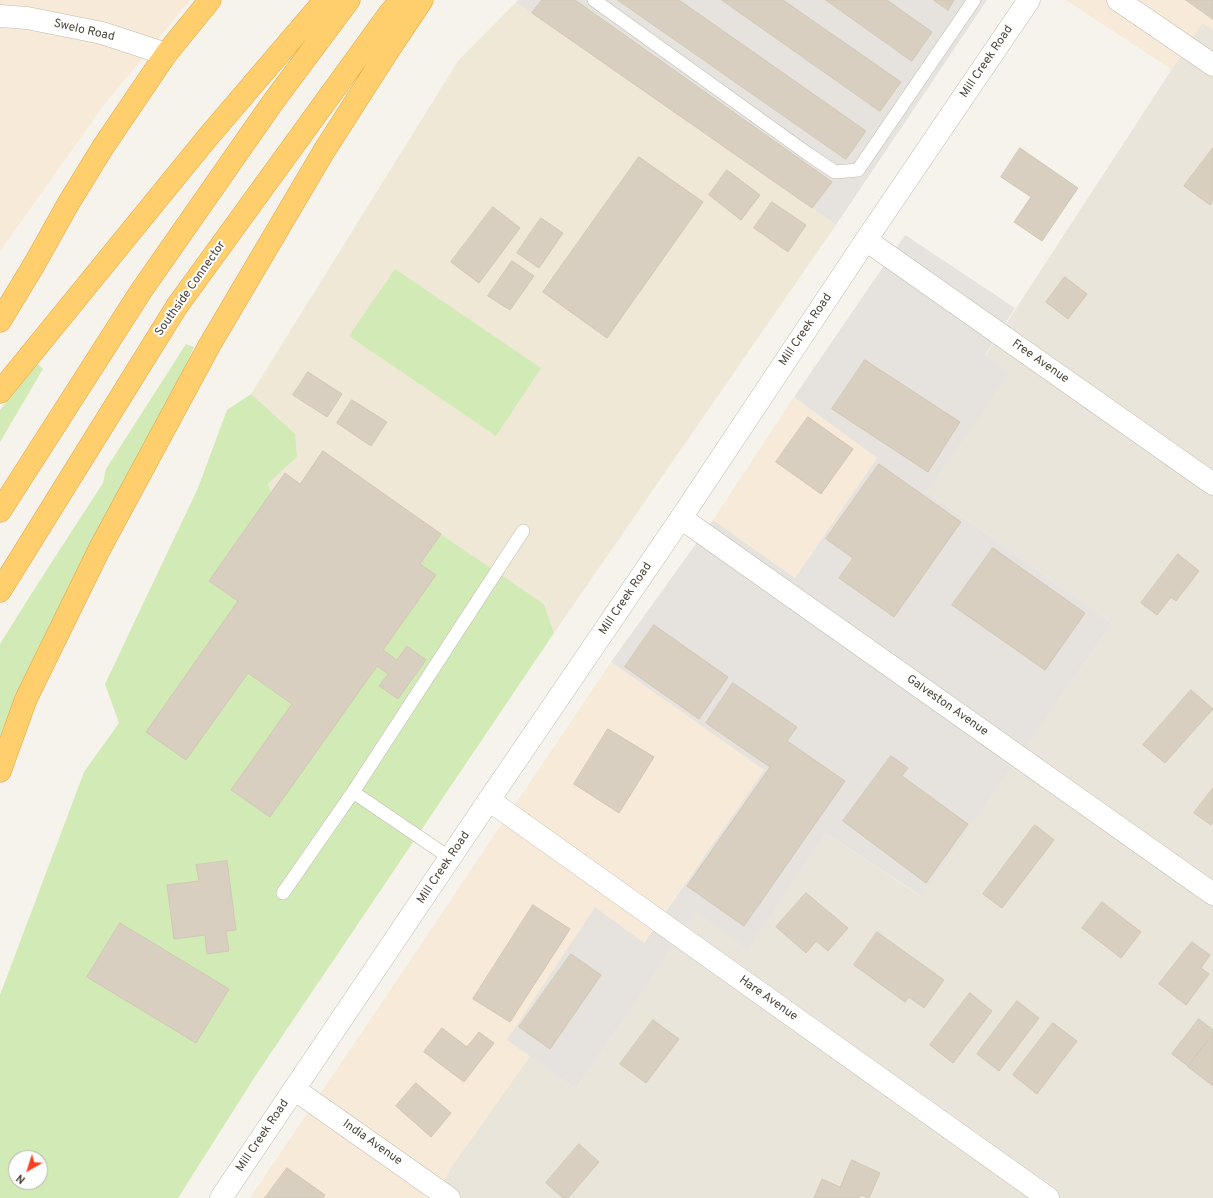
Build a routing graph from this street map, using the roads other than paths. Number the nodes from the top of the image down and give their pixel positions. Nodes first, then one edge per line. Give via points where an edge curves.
1 (210, 0) edge
2 (325, 0) edge
3 (350, 0) edge
4 (401, 0) edge
5 (422, 0) edge
6 (594, 0) edge
7 (974, 0) edge
8 (1029, 0) edge
9 (1118, 0) edge
10 (0, 16) edge
11 (166, 54) junction
12 (1213, 65) edge
13 (866, 240) junction
14 (0, 321) edge
15 (0, 392) edge
16 (1213, 484) edge
17 (0, 511) edge
18 (681, 518) junction
19 (523, 531) dead end
20 (0, 591) edge
21 (0, 772) edge
22 (353, 792) junction
23 (489, 800) junction
24 (450, 858) junction
25 (283, 893) dead end
26 (1213, 894) edge
27 (294, 1089) junction
28 (221, 1198) edge
29 (449, 1198) edge
30 (1048, 1198) edge

1 - 11 highway
2 - 15 highway
3 - 17 highway via 273,102 140,291
4 - 20 highway, Southside Connector via 177,306
5 - 21 highway via 324,151 209,346 99,550 26,699
6 - 7 lane via 835,172 858,170
8 - 13 street, Mill Creek Road
9 - 12 street
10 - 11 street, Swelo Road via 27,18 102,33
11 - 14 highway via 103,147
13 - 16 street, Free Avenue
13 - 18 street, Mill Creek Road
18 - 23 street, Mill Creek Road
18 - 26 street, Galveston Avenue
19 - 22 lane
22 - 24 lane
22 - 25 lane
23 - 24 street, Mill Creek Road
23 - 30 street, Hare Avenue
24 - 27 street, Mill Creek Road
27 - 28 street, Mill Creek Road
27 - 29 street, India Avenue

